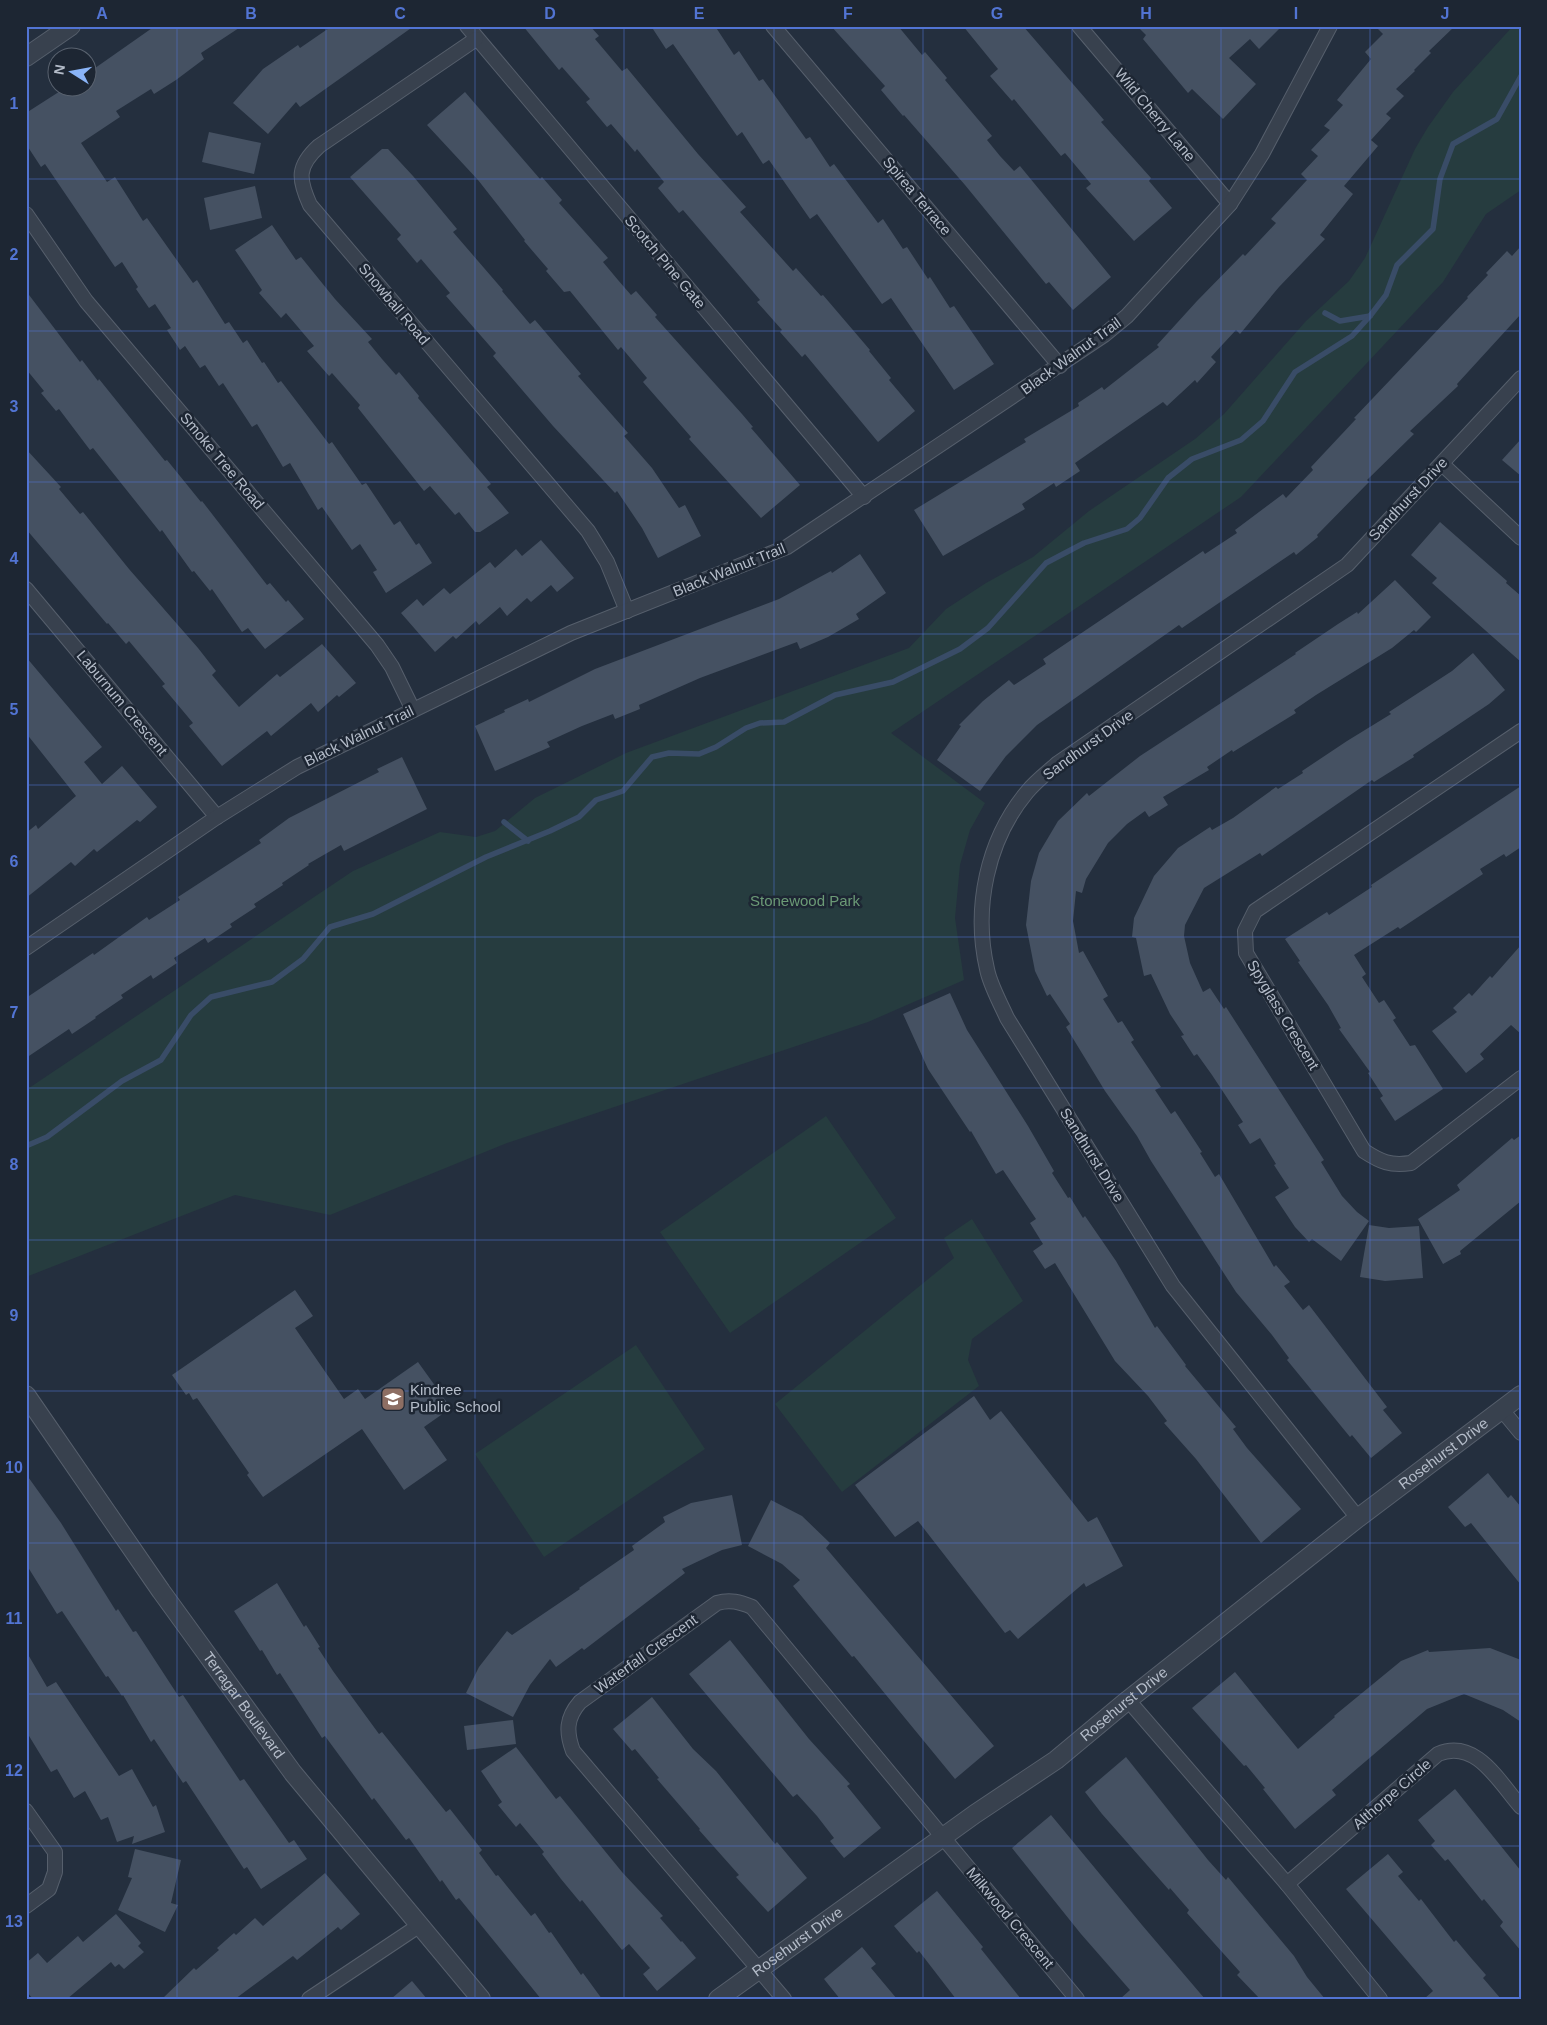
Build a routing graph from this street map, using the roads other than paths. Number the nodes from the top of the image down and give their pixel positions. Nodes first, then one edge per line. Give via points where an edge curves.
1 (71, 26) edge
2 (467, 26) edge
3 (773, 26) edge
4 (1079, 26) edge
5 (1330, 26) edge
6 (476, 39) junction
7 (26, 56) edge
8 (1230, 204) junction
9 (26, 214) edge
10 (1060, 366) junction
11 (1521, 378) edge
12 (1442, 464) junction
13 (864, 497) junction
14 (1521, 538) edge
15 (26, 590) edge
16 (627, 610) junction
17 (413, 710) junction
18 (1521, 731) edge
19 (217, 817) junction
20 (26, 948) edge
21 (1521, 1078) edge
22 (26, 1395) edge
23 (1521, 1395) edge
24 (1502, 1410) junction
25 (1521, 1433) edge
26 (1358, 1518) junction
27 (1128, 1700) junction
28 (1521, 1807) edge
29 (26, 1811) edge
30 (943, 1837) junction
31 (1287, 1884) junction
32 (26, 1906) edge
33 (420, 1925) junction
34 (758, 1969) junction
35 (309, 1999) edge
36 (481, 1999) edge
37 (718, 1999) edge
38 (784, 1999) edge
39 (1078, 1999) edge
40 (1380, 1999) edge

1 - 7 street
2 - 6 street, Scotch Pine Gate
3 - 10 street, Spirea Terrace
4 - 8 street, Wild Cherry Lane
5 - 8 street, Black Walnut Trail via 1262,154
6 - 13 street, Scotch Pine Gate
6 - 16 street, Snowball Road via 319,146 306,158 300,184 310,205 588,532 607,562
8 - 10 street, Black Walnut Trail via 1127,316
9 - 17 street, Smoke Tree Road via 86,301 377,644
10 - 13 street, Black Walnut Trail
11 - 12 street, Sandhurst Drive
12 - 14 street
12 - 26 street, Sandhurst Drive via 1347,565 1058,762 1027,792 1005,827 986,871 982,912 987,970 1007,1018 1173,1286
13 - 16 street, Black Walnut Trail via 787,546
15 - 19 street, Laburnum Crescent
16 - 17 street, Black Walnut Trail
17 - 19 street, Black Walnut Trail via 297,766
18 - 21 street, Spyglass Crescent via 1255,911 1245,931 1246,953 1364,1151 1376,1159 1394,1165 1411,1163
19 - 20 street, Black Walnut Trail
22 - 33 street, Terragar Boulevard via 167,1599 293,1773
23 - 24 street, Rosehurst Drive
24 - 25 street
24 - 26 street, Rosehurst Drive
26 - 27 street, Rosehurst Drive
27 - 30 street, Rosehurst Drive via 1056,1760
27 - 31 street
28 - 31 street, Althorpe Circle via 1478,1757 1447,1750 1438,1754
29 - 32 street via 55,1852 55,1872 49,1888
30 - 34 street, Rosehurst Drive
30 - 34 street, Waterfall Crescent via 752,1608 732,1600 717,1603 580,1702 571,1712 568,1736 573,1752
30 - 39 street, Milkwood Crescent
31 - 40 street
33 - 35 street
33 - 36 street, Terragar Boulevard
34 - 37 street, Rosehurst Drive
34 - 38 street

